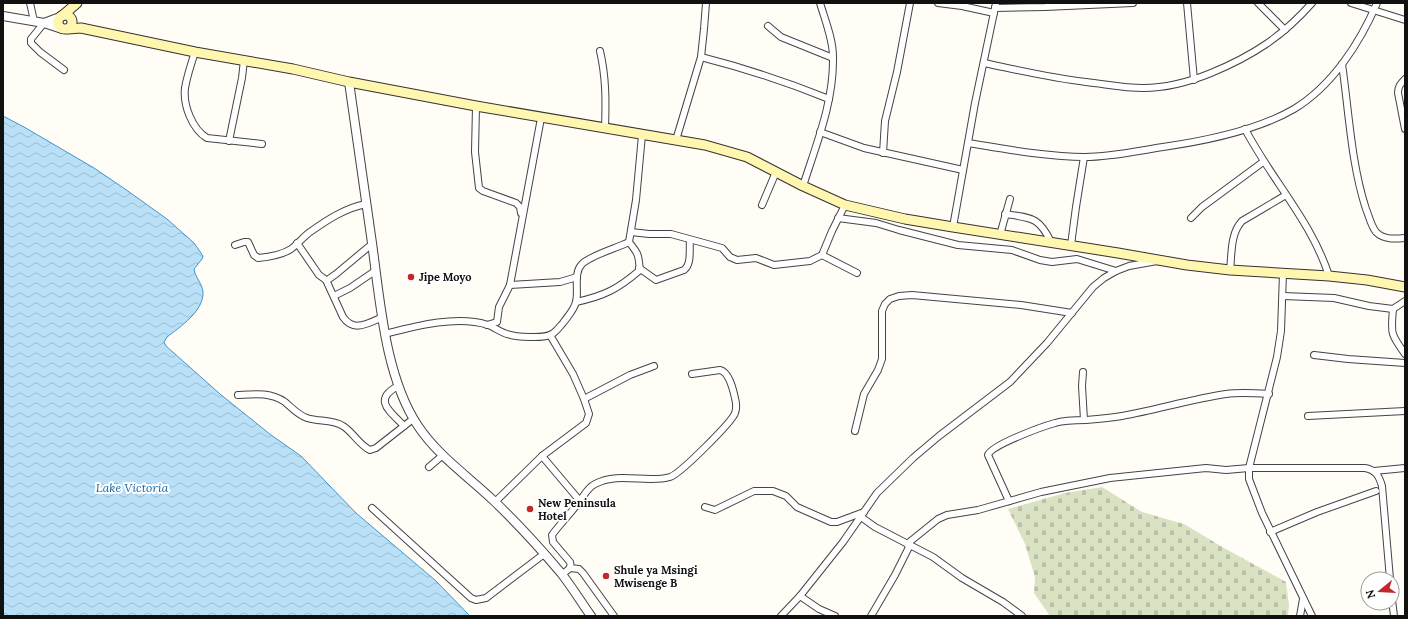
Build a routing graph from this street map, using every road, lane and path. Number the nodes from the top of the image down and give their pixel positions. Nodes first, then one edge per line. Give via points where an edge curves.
1 (30, 3) edge
2 (706, 3) edge
3 (820, 3) edge
4 (910, 3) edge
5 (938, 3) edge
6 (1133, 3) edge
7 (1183, 3) edge
8 (1187, 3) edge
9 (1258, 3) edge
10 (1312, 3) edge
11 (1351, 3) edge
12 (1377, 3) edge
13 (76, 4) edge
14 (995, 8) edge
15 (1374, 10) junction
16 (3, 16) edge
17 (1405, 20) edge
18 (34, 21) junction
19 (66, 22) junction
20 (44, 23) junction
21 (768, 26) dead end
22 (1285, 30) junction
23 (600, 51) dead end
24 (195, 52) junction
25 (700, 56) junction
26 (833, 58) junction
27 (244, 60) junction
28 (984, 63) junction
29 (1342, 64) junction
30 (64, 70) dead end
31 (1405, 79) edge
32 (1194, 80) junction
33 (349, 82) junction
34 (829, 99) junction
35 (476, 106) junction
36 (541, 118) junction
37 (605, 128) junction
38 (1245, 129) junction
39 (1405, 129) edge
40 (820, 132) junction
41 (642, 135) junction
42 (676, 140) junction
43 (229, 141) junction
44 (968, 143) junction
45 (262, 144) dead end
46 (883, 152) junction
47 (1084, 157) junction
48 (1263, 162) junction
49 (963, 170) junction
50 (776, 172) junction
51 (803, 186) junction
52 (1286, 195) junction
53 (1010, 200) dead end
54 (366, 204) junction
55 (762, 205) dead end
56 (845, 205) junction
57 (1005, 214) junction
58 (838, 218) junction
59 (1191, 218) dead end
60 (522, 219) junction
61 (953, 227) junction
62 (631, 232) junction
63 (1000, 235) junction
64 (1405, 238) edge
65 (690, 240) junction
66 (630, 242) junction
67 (1051, 242) junction
68 (297, 243) junction
69 (372, 244) junction
70 (235, 245) dead end
71 (1071, 245) junction
72 (822, 255) junction
73 (1159, 261) junction
74 (639, 268) junction
75 (375, 270) junction
76 (1230, 270) junction
77 (1116, 271) junction
78 (857, 273) dead end
79 (1283, 273) junction
80 (1329, 276) junction
81 (577, 277) junction
82 (326, 280) junction
83 (510, 285) junction
84 (1405, 287) edge
85 (334, 296) junction
86 (1283, 296) junction
87 (1405, 301) edge
88 (576, 302) junction
89 (1393, 309) junction
90 (1072, 313) junction
91 (383, 317) junction
92 (487, 325) junction
93 (385, 334) junction
94 (550, 335) junction
95 (1405, 354) edge
96 (1314, 355) dead end
97 (1405, 363) edge
98 (654, 366) dead end
99 (1083, 372) dead end
100 (692, 374) dead end
101 (398, 386) junction
102 (1268, 394) junction
103 (238, 395) dead end
104 (584, 399) junction
105 (1405, 411) edge
106 (1308, 416) dead end
107 (413, 419) junction
108 (1084, 420) junction
109 (404, 426) junction
110 (855, 431) dead end
111 (443, 455) junction
112 (542, 456) junction
113 (429, 467) dead end
114 (1249, 468) junction
115 (1405, 468) edge
116 (1374, 471) junction
117 (1376, 491) dead end
118 (1009, 501) junction
119 (495, 502) junction
120 (580, 502) junction
121 (705, 507) dead end
122 (372, 508) dead end
123 (863, 515) junction
124 (1270, 532) junction
125 (908, 545) junction
126 (544, 554) junction
127 (570, 568) junction
128 (1389, 571) edge
129 (562, 574) junction
130 (800, 596) junction
131 (1304, 599) junction
132 (591, 616) edge
133 (614, 616) edge
134 (781, 616) edge
135 (835, 616) edge
136 (871, 616) edge
137 (1022, 616) edge
138 (1300, 616) edge
139 (1312, 616) edge

1 - 18 street
2 - 25 street
3 - 26 street
4 - 46 street via 885,121
5 - 14 street
6 - 14 street
7 - 8 street
8 - 32 street
9 - 22 street
10 - 22 street
11 - 15 street
12 - 15 street
13 - 19 main road
14 - 28 street
15 - 17 street
15 - 29 street
16 - 18 street
18 - 20 street
19 - 20 street
19 - 24 main road via 81,28
20 - 30 street via 31,39 31,44
21 - 26 street via 781,37
22 - 32 street via 1249,56
23 - 37 street via 605,81
24 - 27 main road
24 - 43 street via 185,89 186,102 194,126 207,138
25 - 34 street via 776,79
25 - 42 street
26 - 34 street
27 - 33 main road
27 - 43 street
28 - 32 street via 1060,79 1143,88 1178,85
28 - 44 street
29 - 38 street via 1325,84 1296,108 1282,116
29 - 64 street via 1358,180 1370,220 1381,236 1389,239
31 - 39 street via 1398,93
33 - 35 main road
33 - 54 street
34 - 40 street
35 - 36 main road
35 - 60 street via 475,152 479,188 518,204
36 - 37 main road
36 - 60 street
37 - 41 main road
38 - 47 street via 1177,145 1125,154
38 - 48 street
40 - 46 street
40 - 51 street
41 - 42 main road
41 - 62 street
42 - 50 main road via 747,157
43 - 45 street
44 - 47 street
44 - 49 street
46 - 49 street
47 - 71 street
48 - 52 street
48 - 59 street
49 - 61 street
50 - 51 main road
50 - 55 street
51 - 56 main road
52 - 76 street via 1237,226 1233,236
52 - 80 street via 1316,243
53 - 57 street
54 - 68 street via 355,206 330,218
54 - 69 street
56 - 58 street
56 - 61 main road
57 - 63 street
57 - 67 street via 1037,221 1046,230
58 - 72 street
58 - 77 street via 876,223 958,245 1012,250 1040,260 1052,262 1077,259
60 - 83 street
61 - 63 main road
62 - 65 street via 671,234
62 - 66 street
63 - 67 main road
65 - 72 street via 722,248 733,259 756,258 774,265 810,261
65 - 74 street via 689,263 684,270 656,280
66 - 74 street via 640,260
66 - 81 street via 589,259 579,268
67 - 71 main road
68 - 70 street via 280,254 258,258 248,242
68 - 82 street via 319,275
69 - 75 street
69 - 82 street
71 - 73 main road
72 - 78 street
73 - 76 main road
73 - 77 street
74 - 88 street via 640,270 625,283 612,291
75 - 85 street
75 - 91 street
76 - 79 main road
77 - 90 street via 1093,287
79 - 80 main road
79 - 86 street
80 - 84 main road
81 - 83 street via 560,282
81 - 88 street
82 - 85 street
83 - 92 street via 499,307 497,322
85 - 91 street via 343,317 351,325 361,326
86 - 89 street via 1334,298
86 - 102 street via 1278,351
87 - 89 street
88 - 94 street via 569,315
89 - 95 street via 1392,332
90 - 110 street via 938,297 899,296 890,299 882,311 882,359 864,394
90 - 123 street via 1014,378 913,458 877,493
91 - 93 street
92 - 93 street via 440,322
92 - 94 street via 514,336
93 - 101 street
94 - 104 street via 573,374
96 - 97 street
98 - 104 street via 630,375
99 - 108 street
100 - 120 street via 723,370 734,392 736,404 735,413 730,421 690,462 672,476 616,478 601,482 587,490
101 - 107 street
101 - 109 street via 388,392 384,401
102 - 108 street via 1226,394 1149,412
102 - 114 street
103 - 109 street via 272,395 307,418 342,425 370,450
104 - 112 street via 589,414 586,423
105 - 106 street
107 - 109 street
107 - 111 street
108 - 118 street via 1047,425 989,452 990,460
111 - 113 street
111 - 119 street
112 - 119 street
112 - 120 street
114 - 116 street via 1365,468
114 - 118 street via 1200,468 1110,478
114 - 124 street via 1248,476
115 - 116 street
116 - 128 street via 1382,486
117 - 124 street via 1329,507
118 - 125 street via 947,515 938,519
119 - 126 street
120 - 127 street via 552,535 553,542 570,562
121 - 123 street via 716,509 745,494 761,490 780,492 797,507 831,522
122 - 126 street via 476,600 492,595
123 - 125 street via 875,527
123 - 130 street
124 - 131 street
125 - 136 street via 895,575
125 - 137 street via 933,558
126 - 129 street
127 - 129 street
127 - 133 street via 579,569 583,573
129 - 132 street
130 - 134 street
130 - 135 street
131 - 138 street
131 - 139 street

